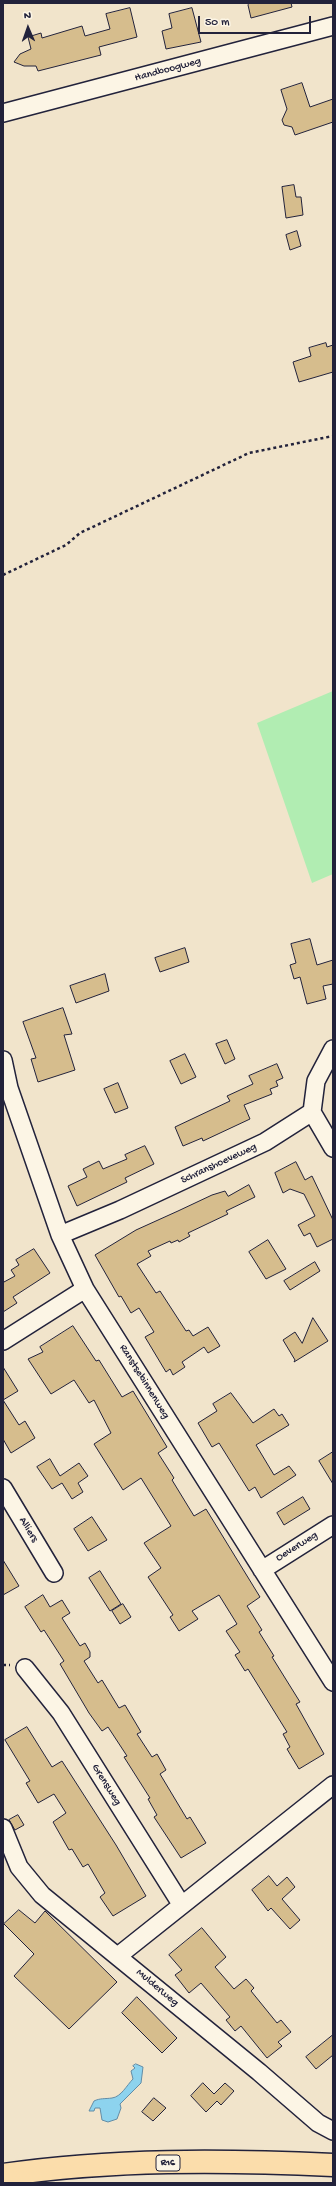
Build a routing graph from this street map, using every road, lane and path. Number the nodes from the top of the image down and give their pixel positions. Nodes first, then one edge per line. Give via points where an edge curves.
1 (333, 26) edge
2 (3, 113) edge
3 (333, 436) edge
4 (3, 575) edge
5 (333, 1049) edge
6 (3, 1060) edge
7 (6, 1090) edge
8 (312, 1112) junction
9 (333, 1148) edge
10 (60, 1235) junction
11 (85, 1289) junction
12 (3, 1341) edge
13 (3, 1488) edge
14 (333, 1525) edge
15 (262, 1570) junction
16 (54, 1573) dead end
17 (25, 1668) dead end
18 (333, 1682) edge
19 (333, 1785) edge
20 (3, 1828) edge
21 (181, 1904) junction
22 (118, 1956) junction
23 (333, 2131) edge
24 (333, 2165) edge
25 (3, 2175) edge

1 - 2 street, Handboogweg
3 - 4 path via 249,453 80,533 66,545
5 - 8 street via 316,1081
6 - 7 street, Ranstsebinnenweg
7 - 10 street, Ranstsebinnenweg
8 - 9 street
8 - 10 street, Schranshoeveweg via 265,1142 120,1210
10 - 11 street, Ranstsebinnenweg
11 - 12 street
11 - 15 street, Ranstsebinnenweg
13 - 16 street, Alliers
14 - 15 street, Oeverweg
15 - 18 street, Ranstsebinnenweg
17 - 21 street, Grensweg via 61,1714
19 - 21 street
20 - 22 street, Mulderweg via 19,1867 37,1889 57,1909
21 - 22 street
22 - 23 street, Mulderweg via 318,2123
24 - 25 highway, R16 via 255,2162 104,2164

